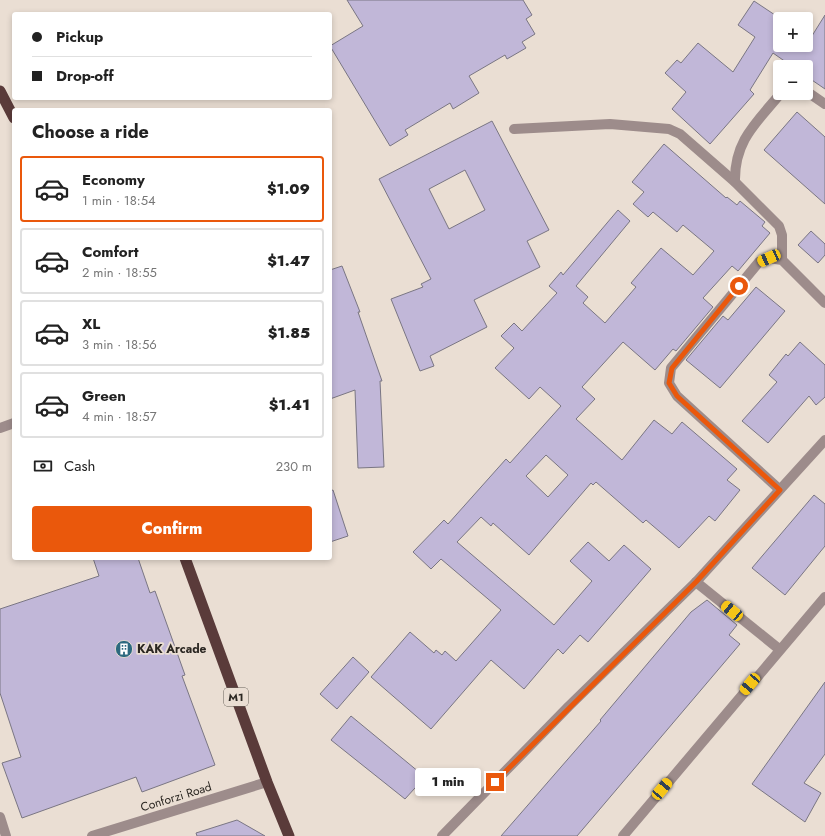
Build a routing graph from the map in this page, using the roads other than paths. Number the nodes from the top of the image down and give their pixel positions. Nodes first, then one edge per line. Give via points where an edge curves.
1 (0, 91) edge
2 (813, 96) edge
3 (775, 100) edge
4 (825, 104) edge
5 (12, 114) edge
6 (514, 129) dead end
7 (735, 182) junction
8 (782, 260) junction
9 (825, 303) edge
10 (12, 424) edge
11 (0, 428) edge
12 (825, 440) edge
13 (780, 490) junction
14 (186, 560) edge
15 (696, 582) junction
16 (825, 597) edge
17 (779, 649) junction
18 (266, 782) junction
19 (0, 817) edge
20 (6, 836) edge
21 (92, 836) edge
22 (289, 836) edge
23 (442, 836) edge
24 (623, 836) edge

1 - 5 highway
2 - 4 street
3 - 7 street via 747,134 742,144 734,165
6 - 7 street via 610,124 669,129 680,134
7 - 8 street via 779,226 782,235
8 - 9 street
8 - 13 street via 769,258 758,262 672,368 669,383 677,396
10 - 11 street
12 - 13 street
13 - 15 street
14 - 18 highway, M1
15 - 17 street
15 - 23 street
16 - 17 street
17 - 24 street
18 - 21 street, Conforzi Road
18 - 22 highway, M1
19 - 20 street

